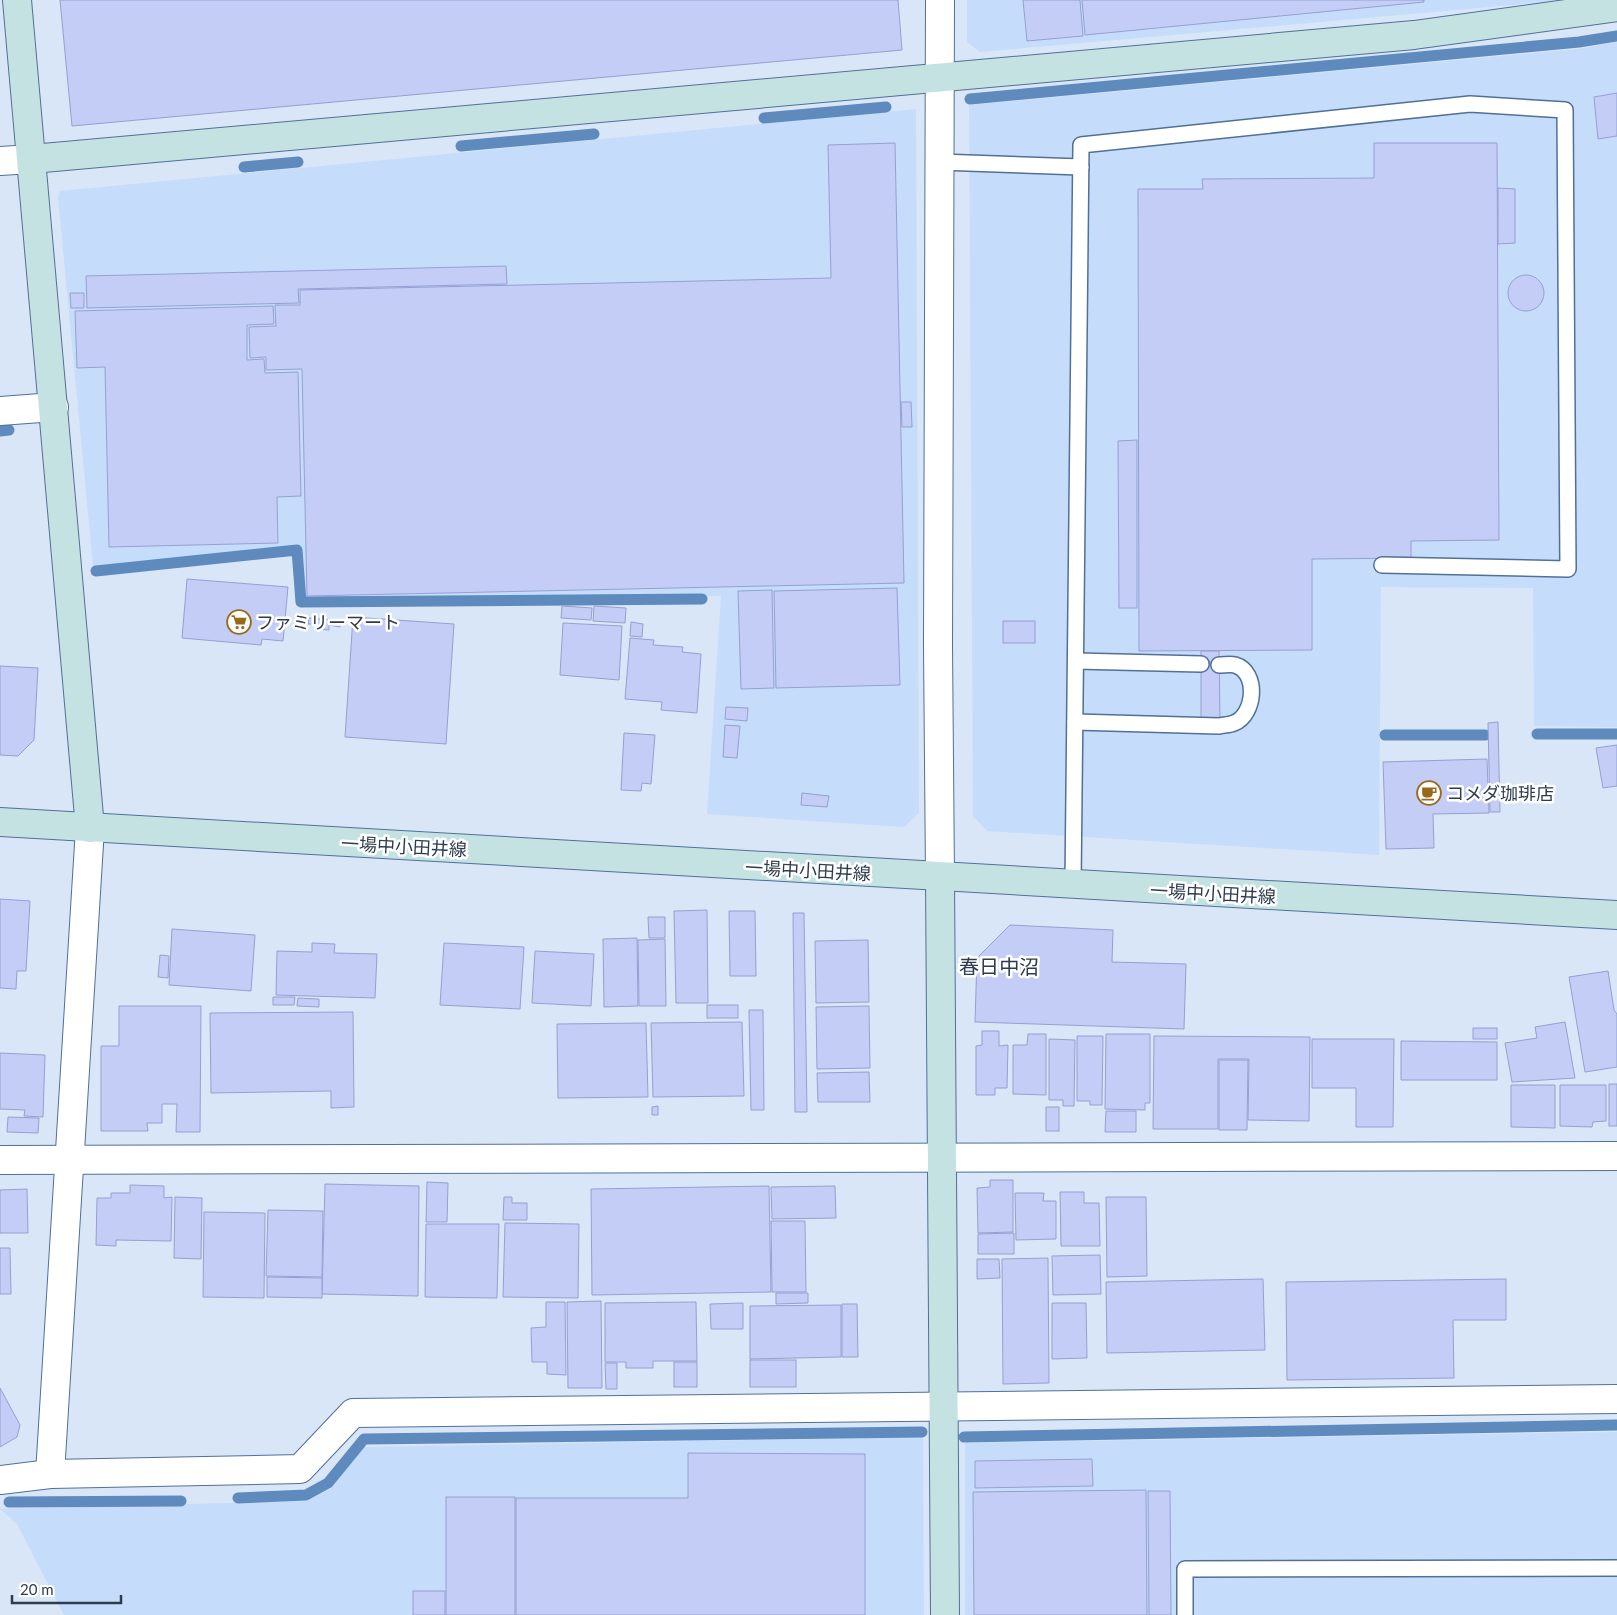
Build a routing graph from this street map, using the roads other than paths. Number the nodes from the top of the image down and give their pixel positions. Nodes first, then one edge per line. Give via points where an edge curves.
1 (17, 0) edge
2 (940, 0) edge
3 (1617, 7) edge
4 (939, 77) junction
5 (32, 158) junction
6 (0, 161) edge
7 (939, 162) junction
8 (1081, 167) junction
9 (54, 407) junction
10 (0, 411) edge
11 (1382, 565) dead end
12 (1076, 661) junction
13 (1201, 664) dead end
14 (1220, 665) dead end
15 (1075, 722) junction
16 (0, 822) edge
17 (90, 828) junction
18 (940, 878) junction
19 (1074, 885) junction
20 (1617, 915) edge
21 (1617, 1156) edge
22 (942, 1158) junction
23 (0, 1160) edge
24 (70, 1160) junction
25 (1617, 1399) edge
26 (944, 1406) junction
27 (50, 1474) junction
28 (0, 1480) edge
29 (1617, 1568) edge
30 (945, 1615) edge
31 (1185, 1615) edge

1 - 5 street
2 - 4 street
3 - 4 street via 1414,35
4 - 5 street via 553,114
4 - 7 street
5 - 6 street
5 - 9 street
7 - 8 lane
7 - 18 street
8 - 11 lane via 1081,145 1470,104 1565,110 1568,569
8 - 12 lane
9 - 10 street
9 - 17 street
12 - 13 lane
12 - 15 lane
14 - 15 lane via 1236,665 1246,673 1251,684 1252,698 1246,712 1235,723 1218,726
15 - 19 lane
16 - 17 street, 一場中小田井線
17 - 18 street, 一場中小田井線
17 - 24 street
18 - 19 street, 一場中小田井線
18 - 22 street
19 - 20 street, 一場中小田井線
21 - 22 street
22 - 24 street
22 - 26 street
23 - 24 street
24 - 27 street
25 - 26 street
26 - 27 street via 353,1412 300,1470
26 - 30 street
27 - 28 street
29 - 31 lane via 1185,1569

